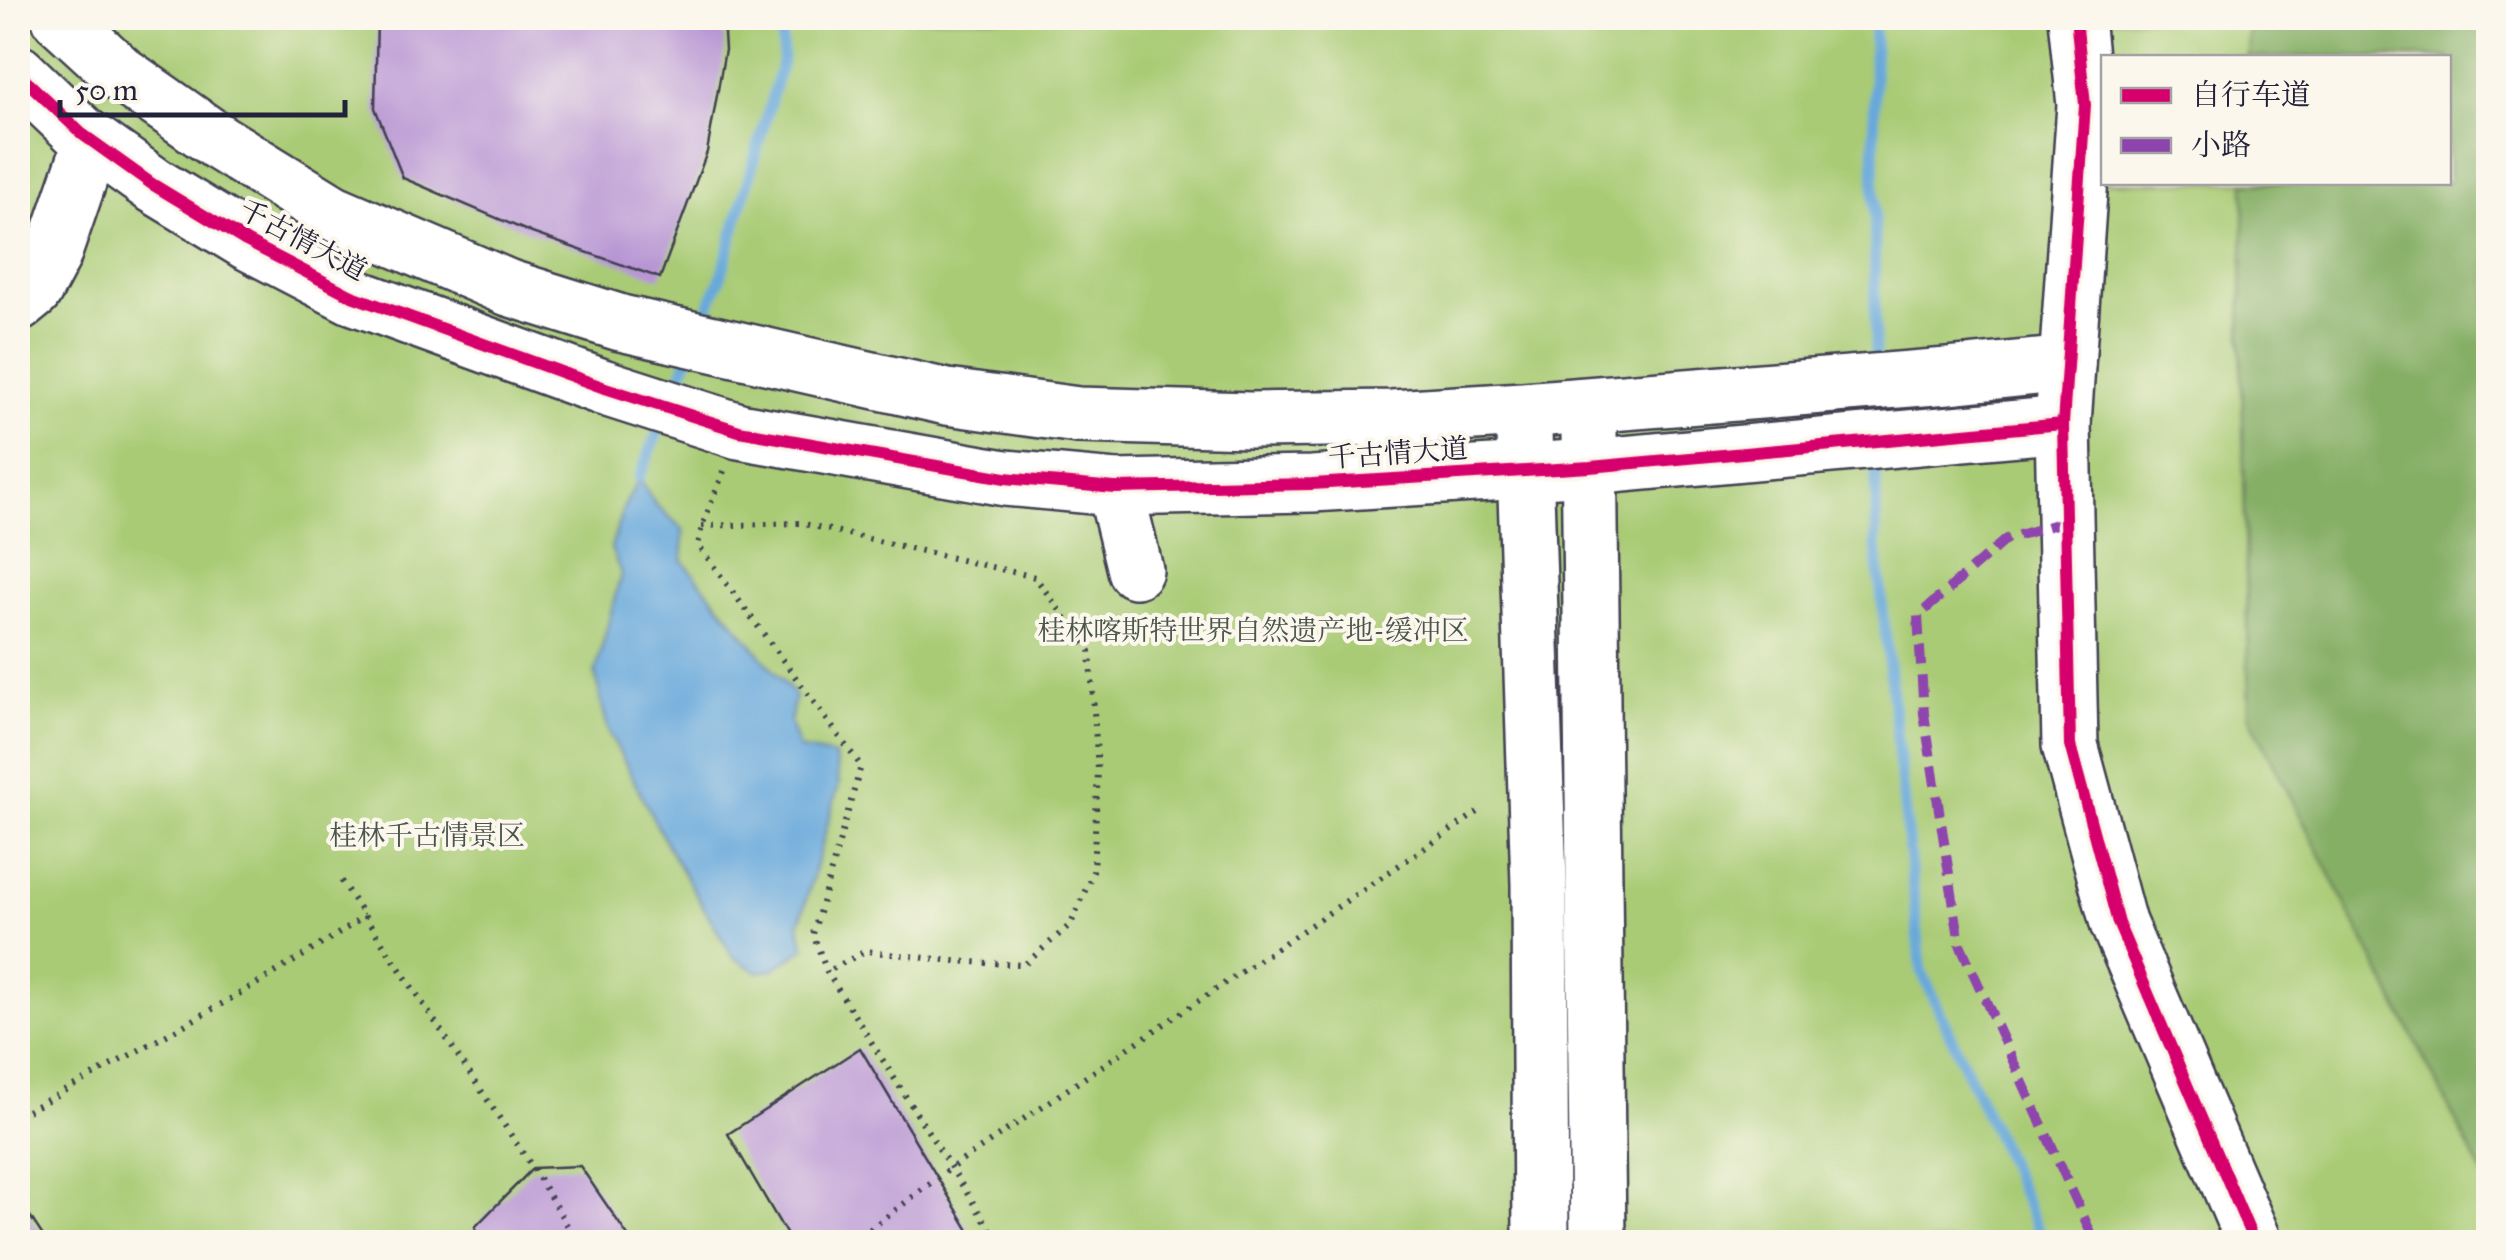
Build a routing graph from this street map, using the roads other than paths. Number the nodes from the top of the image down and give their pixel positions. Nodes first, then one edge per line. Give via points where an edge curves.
1 (60, 18) edge
2 (2076, 18) edge
3 (18, 73) edge
4 (92, 142) junction
5 (18, 304) edge
6 (2067, 364) junction
7 (1588, 404) junction
8 (1524, 410) junction
9 (2063, 424) junction
10 (1590, 467) junction
11 (1526, 470) junction
12 (1115, 488) junction
13 (1135, 570) dead end
14 (1541, 1242) edge
15 (1598, 1242) edge
16 (2254, 1242) edge

1 - 8 street, 千古情大道 via 120,73 332,212 509,288 621,323 947,397 1078,415 1250,420
2 - 6 street via 2085,105
3 - 4 street, 千古情大道
4 - 5 street via 52,255 34,291
4 - 12 street, 千古情大道 via 246,241 352,296 602,387 739,431 1005,478
6 - 7 street, 千古情大道
6 - 9 street
7 - 8 street, 千古情大道
7 - 10 street
8 - 11 street
9 - 10 street, 千古情大道
9 - 16 street via 2070,745 2118,923
10 - 11 street, 千古情大道
10 - 15 street
11 - 12 street, 千古情大道
11 - 14 street
12 - 13 street

